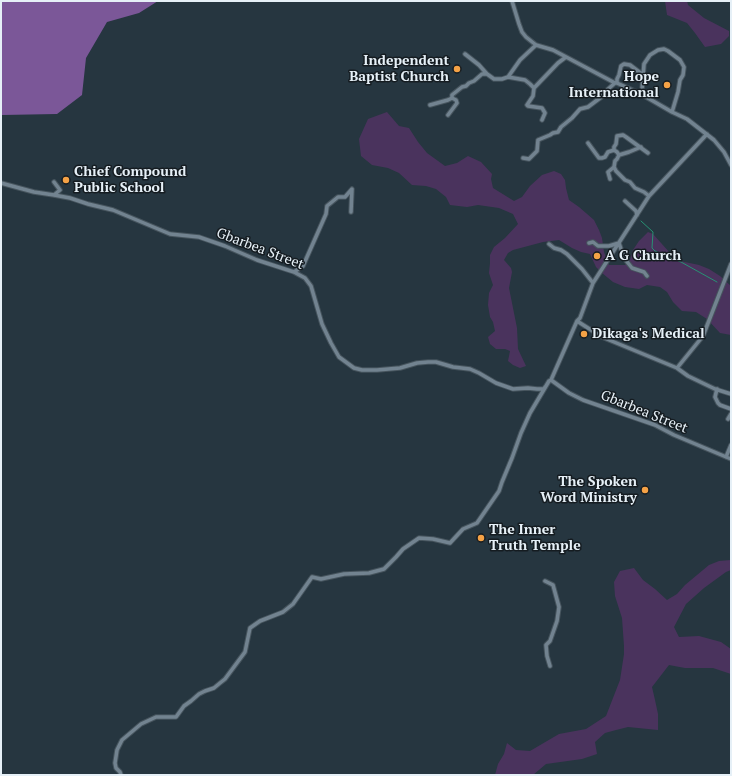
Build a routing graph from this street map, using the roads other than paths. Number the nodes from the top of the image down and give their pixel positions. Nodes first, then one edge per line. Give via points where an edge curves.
1 (512, 1) edge
2 (536, 45) junction
3 (465, 54) dead end
4 (566, 57) junction
5 (487, 74) junction
6 (643, 75) junction
7 (508, 77) junction
8 (616, 83) junction
9 (534, 88) junction
10 (641, 94) junction
11 (452, 98) junction
12 (430, 105) dead end
13 (672, 112) junction
14 (448, 115) dead end
15 (542, 120) dead end
16 (707, 134) junction
17 (588, 143) dead end
18 (641, 147) junction
19 (614, 150) junction
20 (648, 153) dead end
21 (619, 155) junction
22 (523, 158) dead end
23 (731, 165) edge
24 (614, 167) junction
25 (610, 179) dead end
26 (54, 182) dead end
27 (1, 183) edge
28 (54, 195) junction
29 (649, 196) junction
30 (625, 201) dead end
31 (351, 212) dead end
32 (637, 216) junction
33 (589, 243) dead end
34 (619, 243) junction
35 (549, 244) dead end
36 (731, 264) edge
37 (294, 272) junction
38 (647, 276) dead end
39 (593, 283) junction
40 (577, 321) junction
41 (677, 368) junction
42 (550, 381) junction
43 (716, 389) junction
44 (731, 394) edge
45 (731, 409) edge
46 (731, 414) edge
47 (728, 419) dead end
48 (731, 445) edge
49 (726, 457) junction
50 (731, 459) edge
51 (545, 581) dead end
52 (550, 666) dead end
53 (121, 775) edge

1 - 2 street via 522,32
2 - 4 street
2 - 7 street via 520,60
3 - 5 street
4 - 8 street
4 - 9 street
5 - 7 street via 498,79
5 - 11 street via 482,74 452,95
6 - 8 street via 630,65 624,64
6 - 10 street
6 - 13 street via 644,64 658,50 664,49 680,60 684,67 683,75
7 - 9 street via 525,80
8 - 10 street
8 - 22 street via 588,107 580,109 558,132 538,140 537,151 529,159
9 - 15 street via 533,96 527,105 542,108 545,112
10 - 13 street
11 - 12 street
11 - 14 street via 457,103
13 - 16 street via 687,119
16 - 23 street via 724,152
16 - 29 street
17 - 19 street via 599,158 606,157 608,152
18 - 19 street via 623,135 617,136
18 - 20 street
18 - 21 street
19 - 21 street
21 - 24 street
24 - 25 street via 608,172
24 - 29 street via 634,188
26 - 28 street via 60,190
27 - 28 street, Gbarbea Street
28 - 37 street, Gbarbea Street via 113,210 170,234 219,244
29 - 32 street
30 - 32 street via 636,210
31 - 37 street via 352,189 346,197 338,197 327,206 326,214 303,266
32 - 34 street
33 - 34 street via 609,246
34 - 38 street via 624,258 632,268 644,272
34 - 39 street
35 - 39 street via 566,254
36 - 41 street via 703,336
37 - 42 street, Gbarbea Street via 305,278 311,286 322,324 331,343 339,356 354,368 377,370 432,362 453,368 470,369 513,389 544,388
39 - 40 street
40 - 41 street via 602,337
40 - 42 street
41 - 43 street
42 - 49 street, Gbarbea Street via 583,400 655,426
42 - 53 street via 530,413 496,497 477,523 463,529 450,543 419,538 403,549 384,570 321,579 312,577 288,608 250,628 245,652 220,684 199,694 184,706 176,717 156,717 141,724 122,740 116,750 115,763
43 - 44 street
43 - 45 street via 715,397 718,403
46 - 47 street
48 - 49 street
49 - 50 street, Gbarbea Street
51 - 52 street via 553,586 559,607 550,641 546,645

